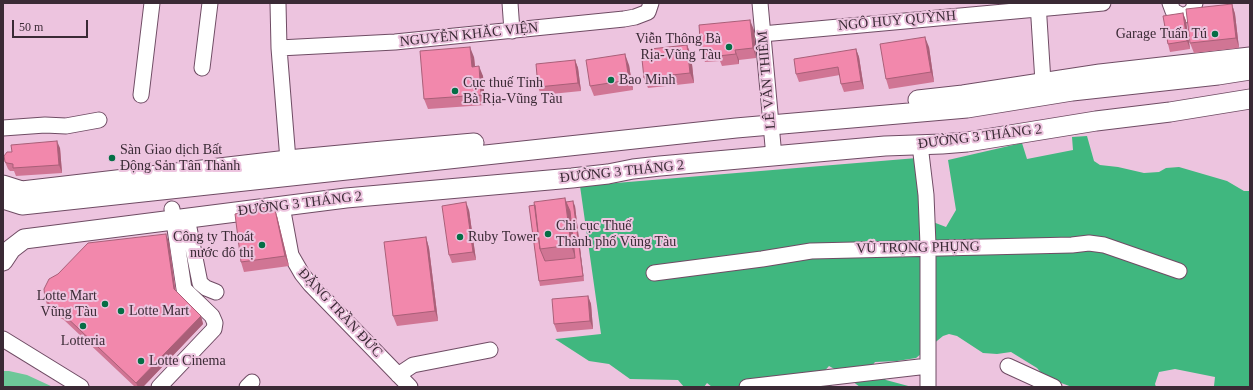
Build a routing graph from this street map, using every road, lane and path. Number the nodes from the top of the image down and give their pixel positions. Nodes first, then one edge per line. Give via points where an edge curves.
1 (152, 3) edge
2 (210, 3) edge
3 (278, 3) edge
4 (510, 3) edge
5 (651, 3) edge
6 (760, 3) edge
7 (1103, 3) edge
8 (1170, 3) edge
9 (1195, 3) edge
10 (1038, 6) edge
11 (512, 31) junction
12 (762, 34) junction
13 (279, 48) junction
14 (1250, 57) edge
15 (202, 68) dead end
16 (1218, 68) junction
17 (1250, 70) edge
18 (1043, 82) junction
19 (1250, 92) edge
20 (141, 95) dead end
21 (1250, 99) edge
22 (1217, 100) junction
23 (916, 106) junction
24 (770, 119) junction
25 (99, 120) dead end
26 (3, 128) edge
27 (916, 142) junction
28 (774, 152) junction
29 (291, 168) junction
30 (3, 185) edge
31 (3, 199) edge
32 (293, 202) junction
33 (178, 216) junction
34 (3, 243) edge
35 (928, 248) junction
36 (3, 261) edge
37 (1179, 271) dead end
38 (654, 272) dead end
39 (216, 292) dead end
40 (3, 339) edge
41 (490, 350) dead end
42 (928, 366) junction
43 (1008, 366) dead end
44 (398, 375) junction
45 (747, 386) edge
46 (1048, 386) edge
47 (81, 387) edge
48 (159, 387) edge
49 (410, 387) edge
50 (928, 387) edge

1 - 20 street
2 - 15 street
3 - 13 street
4 - 11 street
5 - 11 street, NGUYỄN KHẮC VIỆN via 648,12 635,17
6 - 12 street, LÊ VĂN THIÊM
7 - 10 street, NGÔ HUY QUỲNH
8 - 9 street via 1173,11 1185,15 1194,9
10 - 12 street, NGÔ HUY QUỲNH
10 - 18 street
11 - 13 street, NGUYỄN KHẮC VIỆN via 395,42
12 - 24 street, LÊ VĂN THIÊM
13 - 29 street
14 - 16 main road
16 - 17 main road
16 - 18 main road via 1100,74
16 - 23 main road via 968,108
18 - 23 main road via 963,95
19 - 22 main road, ĐƯỜNG 3 THÁNG 2
21 - 22 main road, ĐƯỜNG 3 THÁNG 2
22 - 27 main road, ĐƯỜNG 3 THÁNG 2 via 1100,110
23 - 24 main road
24 - 28 street, LÊ VĂN THIÊM
24 - 29 main road via 635,125 481,143 390,150
25 - 26 street via 66,126
27 - 28 main road, ĐƯỜNG 3 THÁNG 2
27 - 35 street via 926,195
28 - 32 main road, ĐƯỜNG 3 THÁNG 2 via 655,157
29 - 30 main road via 22,191
29 - 31 main road via 22,205
32 - 33 main road, ĐƯỜNG 3 THÁNG 2
32 - 44 street, ĐẶNG TRẦN ĐỨC via 291,255 302,274
33 - 34 main road, ĐƯỜNG 3 THÁNG 2 via 21,226 7,236
33 - 36 main road, ĐƯỜNG 3 THÁNG 2 via 152,230 24,239 11,248
33 - 39 street via 200,283
33 - 48 street via 184,289 212,316 215,323 214,329
35 - 37 street, VŨ TRỌNG PHỤNG via 1089,243 1104,245
35 - 38 street, VŨ TRỌNG PHỤNG via 811,250 762,259
35 - 42 street
40 - 47 street
41 - 44 street via 413,365
42 - 45 street
42 - 50 street
43 - 46 street
44 - 49 street, ĐẶNG TRẦN ĐỨC

